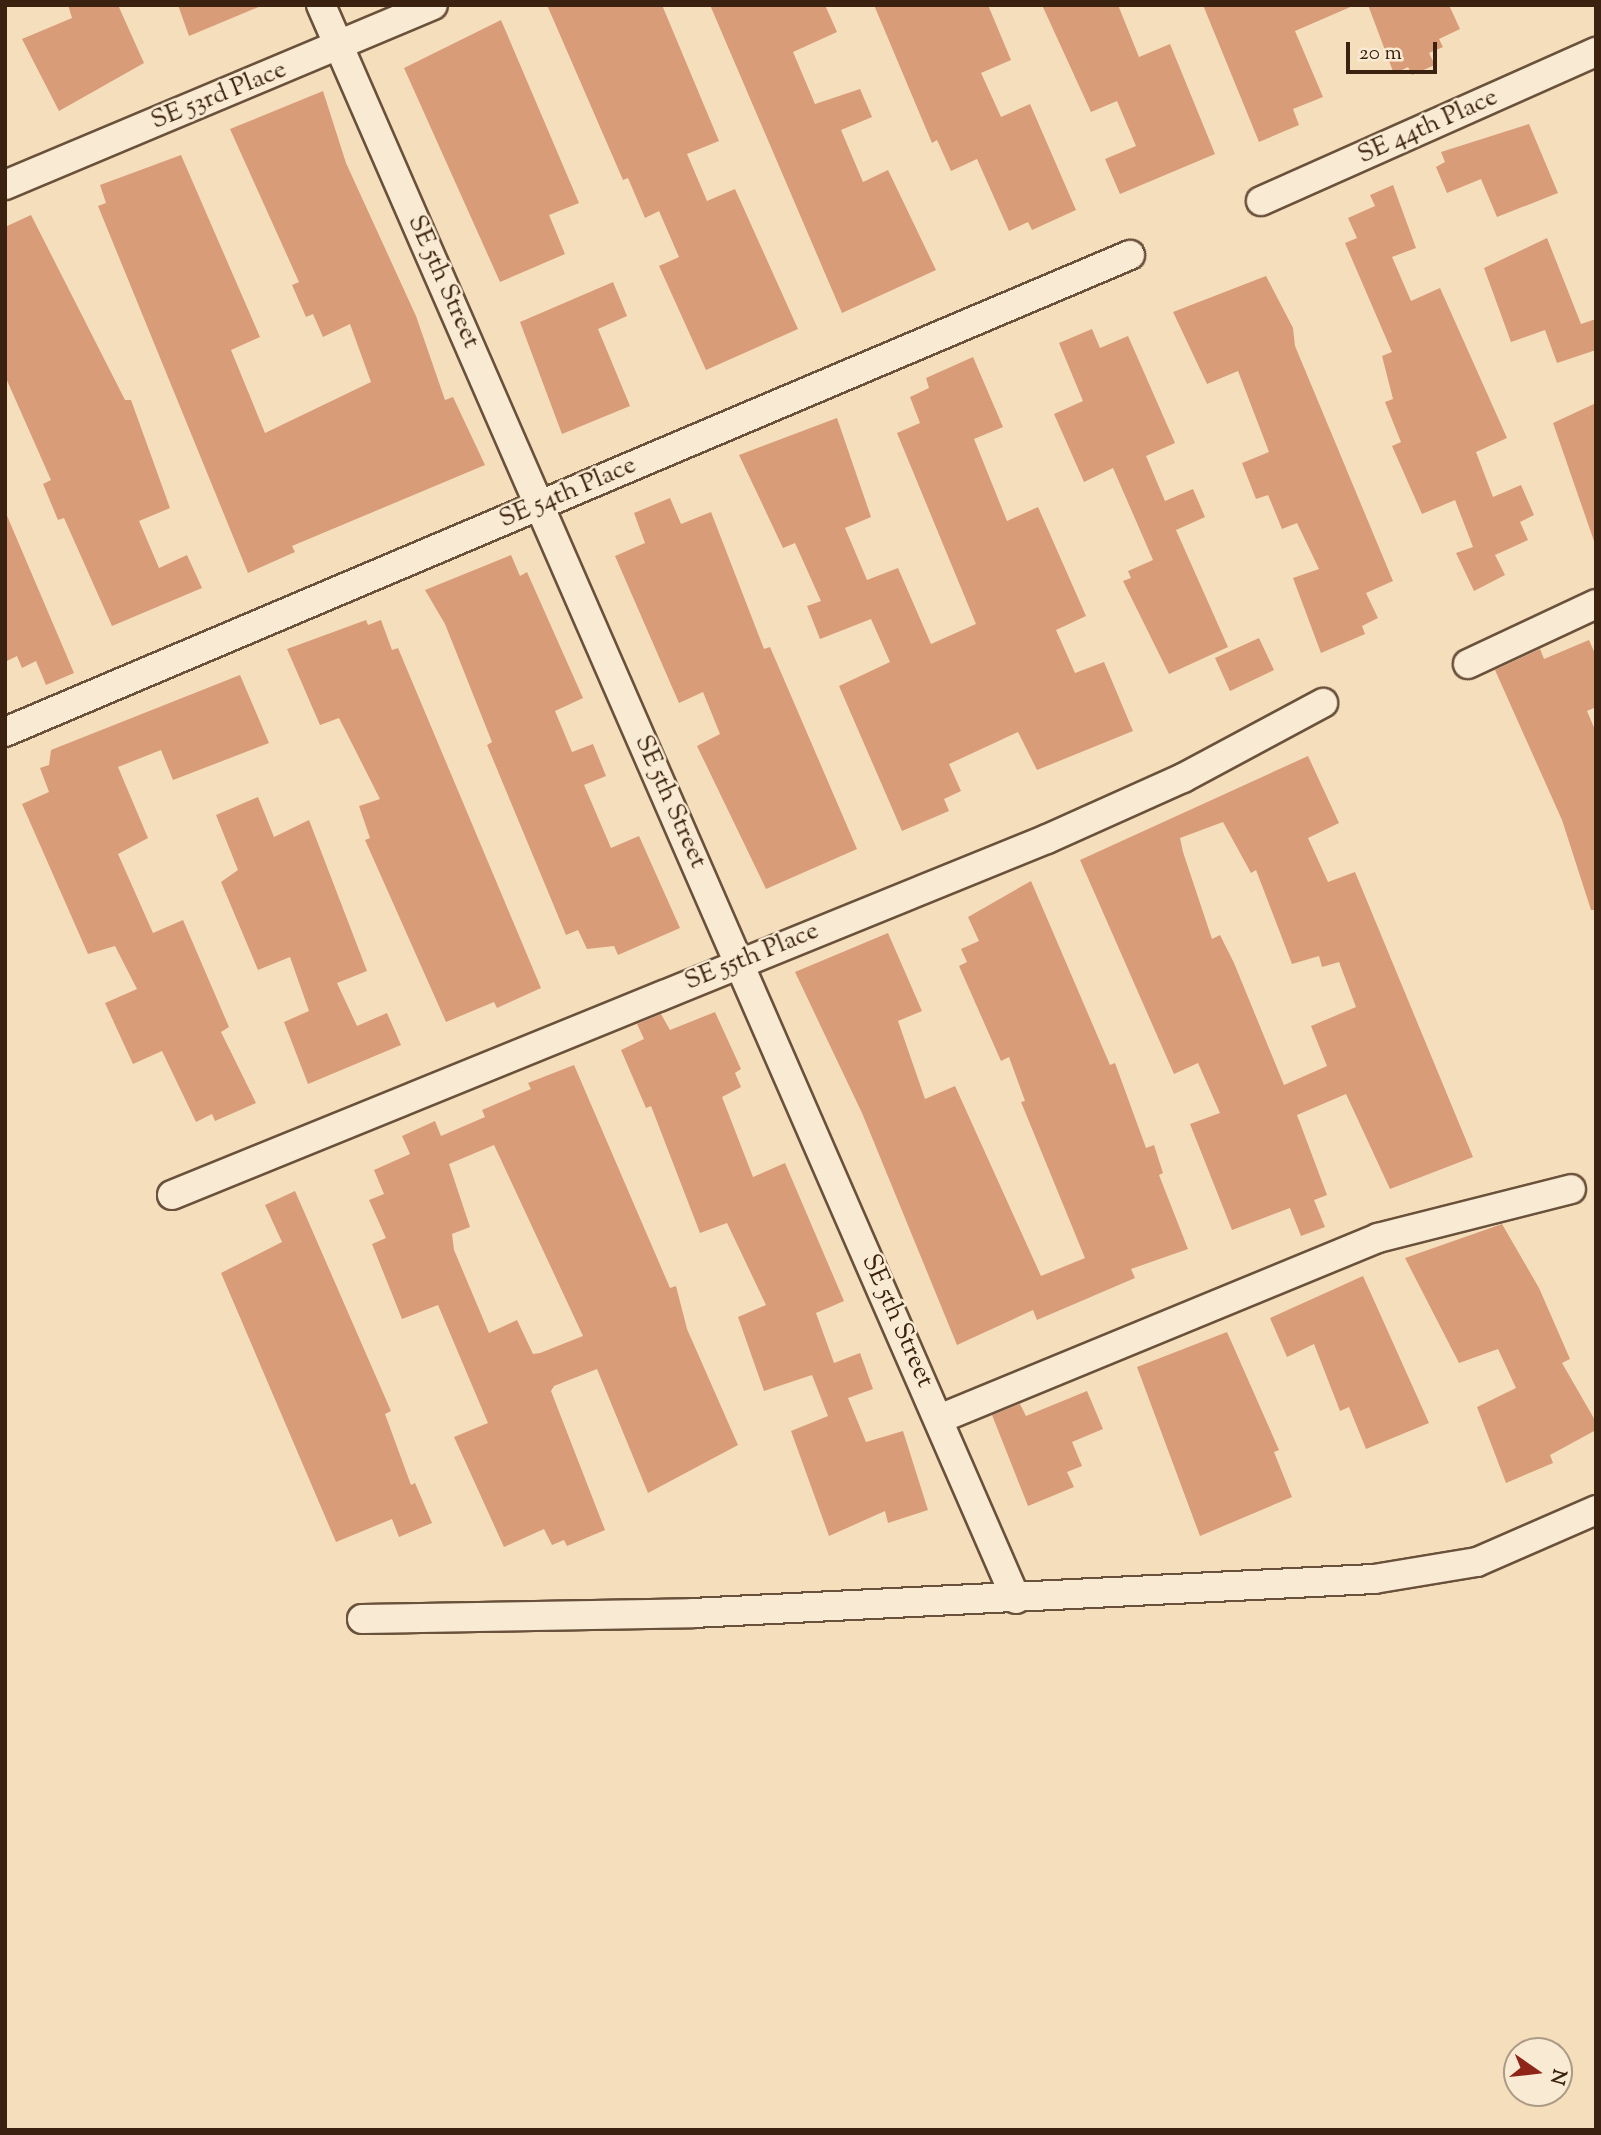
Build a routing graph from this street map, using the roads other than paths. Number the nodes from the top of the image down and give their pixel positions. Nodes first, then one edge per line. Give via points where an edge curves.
1 (321, 5) edge
2 (433, 5) edge
3 (340, 47) junction
4 (1596, 52) edge
5 (5, 185) edge
6 (1261, 201) dead end
7 (1130, 255) dead end
8 (540, 505) junction
9 (1596, 604) edge
10 (1468, 664) dead end
11 (1323, 703) dead end
12 (5, 732) edge
13 (739, 960) junction
14 (1571, 1189) dead end
15 (172, 1195) dead end
16 (939, 1419) junction
17 (1596, 1510) edge
18 (1016, 1600) junction
19 (362, 1619) dead end

1 - 3 street, SE 5th Street
2 - 3 street, SE 53rd Place
3 - 5 street, SE 53rd Place
3 - 8 street, SE 5th Street
4 - 6 street, SE 44th Place
7 - 8 street, SE 54th Place
8 - 12 street, SE 54th Place
8 - 13 street, SE 5th Street
9 - 10 street
11 - 13 street, SE 55th Place via 1183,778 1059,834
13 - 15 street, SE 55th Place
13 - 16 street, SE 5th Street
14 - 16 street via 1378,1238
16 - 18 street, SE 5th Street
17 - 18 street via 1477,1562 1374,1579
18 - 19 street

